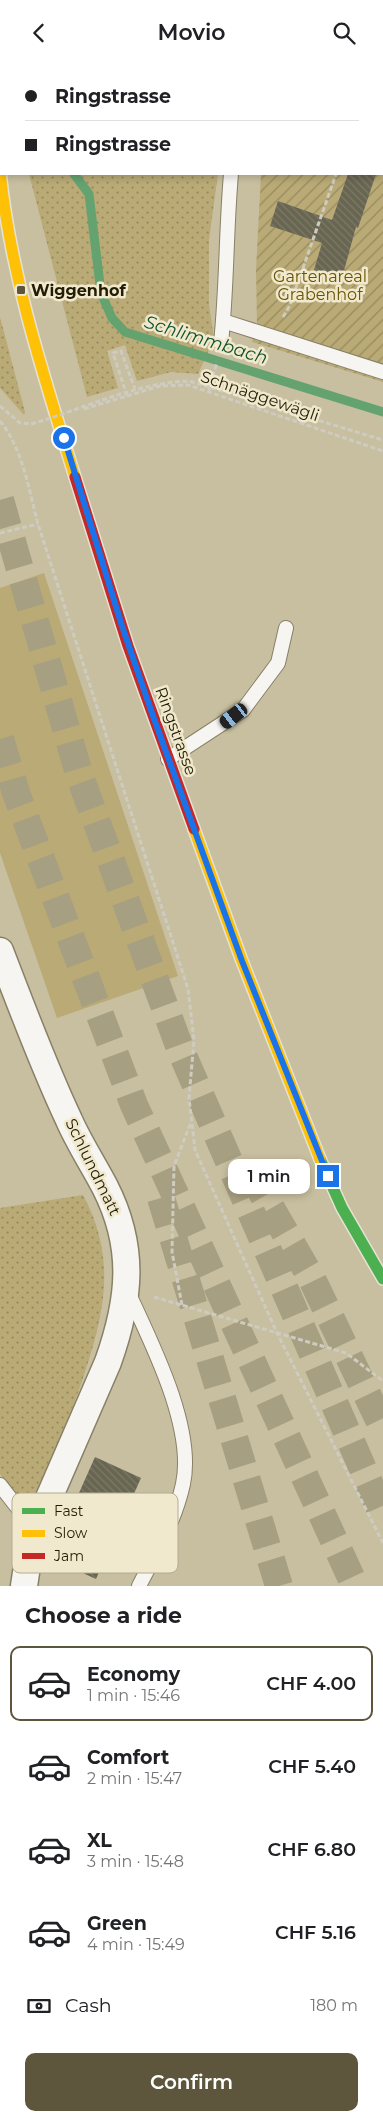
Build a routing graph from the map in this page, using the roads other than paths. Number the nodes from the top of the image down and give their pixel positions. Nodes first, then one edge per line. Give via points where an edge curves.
1 (0, 175) edge
2 (231, 175) edge
3 (223, 321) junction
4 (221, 343) dead end
5 (383, 372) edge
6 (286, 628) dead end
7 (168, 759) junction
8 (0, 951) edge
9 (383, 1279) edge
10 (127, 1289) junction
11 (0, 1485) edge
12 (52, 1493) edge
13 (12, 1500) edge
14 (178, 1502) edge
15 (26, 1573) edge
16 (146, 1573) edge
17 (24, 1586) edge
18 (139, 1586) edge

1 - 7 main road, Ringstrasse via 11,244 38,363 124,633
2 - 3 lane
3 - 4 lane
3 - 5 lane
6 - 7 lane via 278,663 243,710
7 - 9 main road, Ringstrasse via 314,1144 342,1208
8 - 10 street, Schlundmatt via 69,1120 117,1214 124,1243
10 - 12 street, Schlundmatt via 118,1335 108,1363
10 - 14 lane via 151,1340 184,1441 185,1461
11 - 13 lane
15 - 17 street, Schlundmatt
16 - 18 lane

